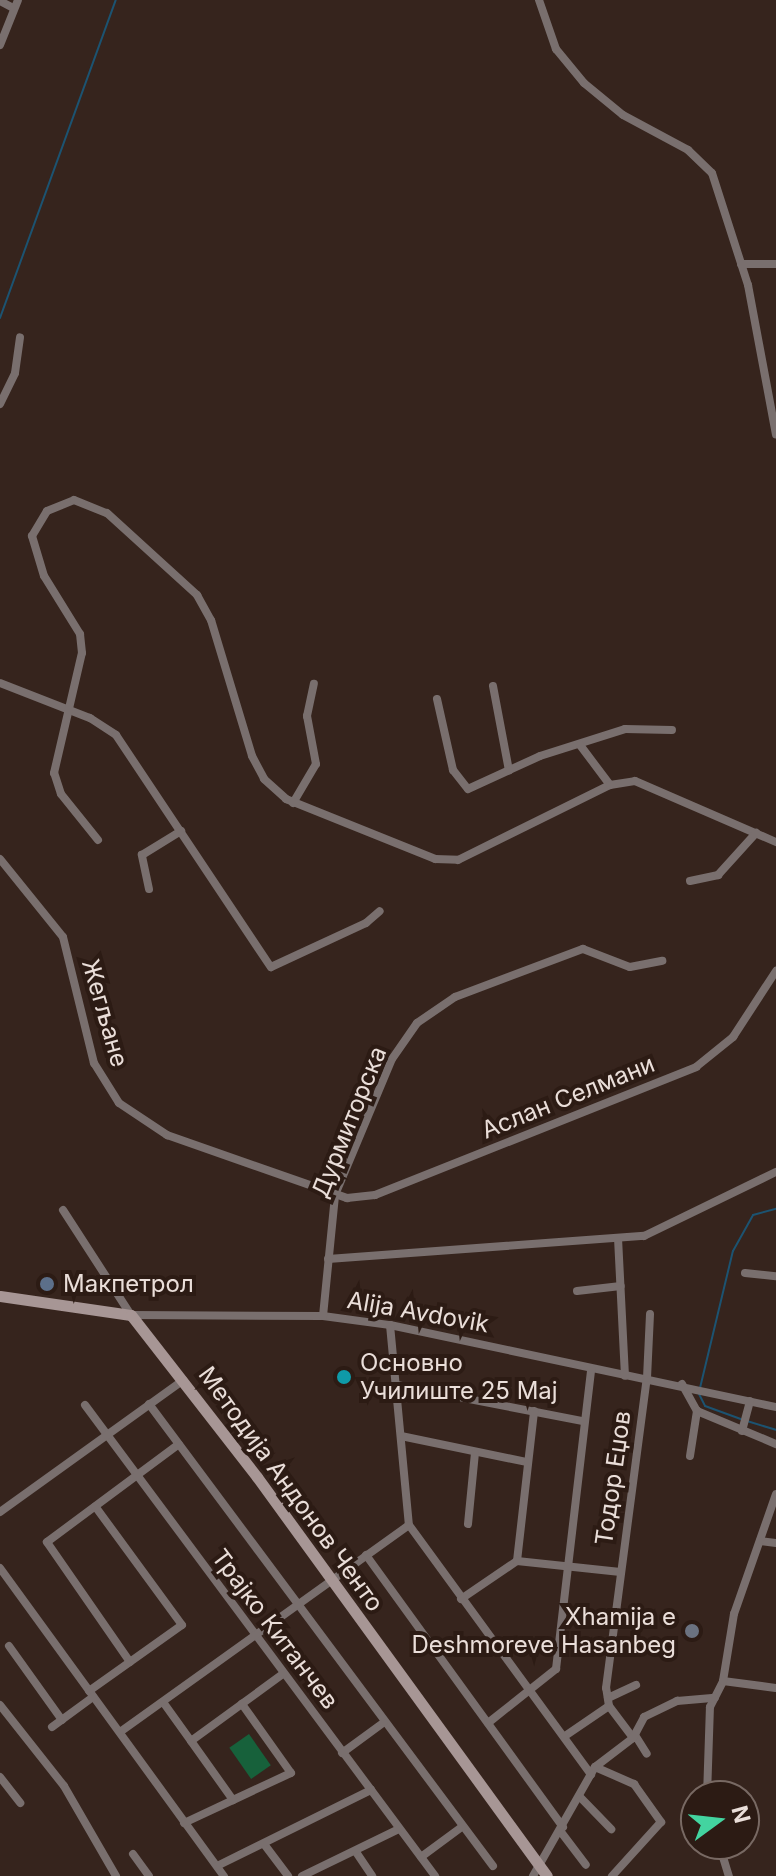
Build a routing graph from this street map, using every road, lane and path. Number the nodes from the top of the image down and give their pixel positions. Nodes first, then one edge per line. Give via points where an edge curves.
1 (539, 0) edge
2 (0, 1) edge
3 (15, 4) edge
4 (0, 45) edge
5 (741, 264) junction
6 (776, 264) edge
7 (20, 337) dead end
8 (0, 404) edge
9 (774, 422) edge
10 (776, 434) edge
11 (0, 683) edge
12 (314, 684) dead end
13 (493, 686) dead end
14 (437, 699) dead end
15 (66, 708) junction
16 (672, 730) dead end
17 (580, 745) junction
18 (509, 771) junction
19 (610, 785) junction
20 (293, 803) junction
21 (181, 831) junction
22 (756, 833) junction
23 (98, 840) dead end
24 (776, 842) edge
25 (0, 859) edge
26 (690, 881) dead end
27 (149, 889) dead end
28 (380, 911) dead end
29 (662, 961) dead end
30 (776, 971) edge
31 (776, 1172) edge
32 (335, 1195) junction
33 (63, 1210) dead end
34 (618, 1238) junction
35 (328, 1259) junction
36 (745, 1273) dead end
37 (776, 1276) edge
38 (621, 1286) junction
39 (577, 1291) dead end
40 (0, 1296) edge
41 (650, 1314) dead end
42 (131, 1315) junction
43 (323, 1316) junction
44 (390, 1325) junction
45 (591, 1369) junction
46 (625, 1376) junction
47 (647, 1378) junction
48 (185, 1379) junction
49 (682, 1384) junction
50 (397, 1385) junction
51 (750, 1401) junction
52 (149, 1404) junction
53 (85, 1405) dead end
54 (776, 1407) edge
55 (534, 1411) junction
56 (697, 1411) junction
57 (582, 1421) junction
58 (742, 1429) junction
59 (108, 1435) junction
60 (401, 1436) junction
61 (179, 1444) junction
62 (776, 1444) edge
63 (475, 1453) junction
64 (690, 1456) dead end
65 (527, 1462) junction
66 (136, 1475) junction
67 (776, 1494) edge
68 (95, 1506) junction
69 (0, 1512) edge
70 (468, 1524) dead end
71 (409, 1525) junction
72 (760, 1541) junction
73 (776, 1543) edge
74 (366, 1555) junction
75 (517, 1561) junction
76 (565, 1563) junction
77 (0, 1568) edge
78 (620, 1572) junction
79 (330, 1580) junction
80 (461, 1599) junction
81 (297, 1605) junction
82 (255, 1637) junction
83 (9, 1646) dead end
84 (130, 1662) junction
85 (283, 1674) junction
86 (723, 1681) junction
87 (636, 1685) dead end
88 (776, 1688) edge
89 (532, 1691) junction
90 (91, 1694) junction
91 (715, 1698) junction
92 (163, 1702) junction
93 (609, 1702) junction
94 (242, 1704) junction
95 (0, 1705) edge
96 (62, 1720) junction
97 (383, 1723) junction
98 (488, 1723) junction
99 (52, 1727) dead end
100 (120, 1732) junction
101 (565, 1736) junction
102 (634, 1736) junction
103 (191, 1741) junction
104 (342, 1753) junction
105 (647, 1754) dead end
106 (593, 1771) junction
107 (0, 1777) edge
108 (706, 1780) edge
109 (371, 1790) junction
110 (580, 1797) junction
111 (233, 1800) junction
112 (20, 1803) dead end
113 (184, 1823) junction
114 (463, 1826) junction
115 (399, 1829) junction
116 (611, 1829) dead end
117 (562, 1830) junction
118 (264, 1844) junction
119 (356, 1852) junction
120 (133, 1854) dead end
121 (421, 1857) junction
122 (586, 1865) dead end
123 (217, 1866) junction
124 (493, 1866) dead end
125 (540, 1873) edge
126 (116, 1876) edge
127 (149, 1876) edge
128 (224, 1876) edge
129 (288, 1876) edge
130 (302, 1876) edge
131 (372, 1876) edge
132 (435, 1876) edge
133 (612, 1876) edge

1 - 5 street via 556,49 584,83 623,115 703,161 720,192
2 - 3 street
3 - 4 street
5 - 6 street
5 - 9 street
7 - 8 street via 15,373
9 - 10 street
11 - 15 street
12 - 20 street via 308,725 316,764
13 - 18 street
14 - 18 street via 448,755 461,786 472,789
15 - 20 street via 82,653 80,634 44,576 32,536 47,511 83,500 107,513 206,607 252,756 273,790
15 - 21 street via 116,735
15 - 23 street via 54,773 61,794
16 - 17 street via 634,727
17 - 18 street
17 - 19 street
19 - 20 street via 458,860 435,859
19 - 22 street via 646,783
21 - 27 street via 142,855
21 - 28 street via 271,967 366,923
22 - 24 street
22 - 26 street via 718,875
25 - 32 street, Жегљане via 58,928 94,1063 119,1103 167,1135
29 - 32 street, Дурмиторска via 630,967 583,949 436,1007 417,1023 392,1059
30 - 32 street, Аслан Селмани via 733,1037 696,1067 375,1195
31 - 34 street via 664,1231
32 - 35 street, Дурмиторска
33 - 42 street
34 - 35 street
34 - 38 street
35 - 43 street, Дурмиторска
36 - 37 street
38 - 39 street
38 - 46 street
40 - 42 main road
41 - 47 street, Тодор Еџов
42 - 43 street, Alija Avdovik
42 - 48 main road, Методија Андонов Ченто
43 - 44 street, Alija Avdovik
44 - 45 street, Alija Avdovik
44 - 50 street
45 - 46 street, Alija Avdovik
45 - 57 street
46 - 47 street, Alija Avdovik
47 - 49 street, Alija Avdovik
47 - 78 street, Тодор Еџов
48 - 52 street
48 - 79 main road, Методија Андонов Ченто
49 - 51 street, Alija Avdovik
49 - 56 street
50 - 55 street
50 - 60 street
51 - 54 street
51 - 58 street
52 - 59 street
52 - 61 street
53 - 59 street, Трајко Китанчев
55 - 57 street
55 - 65 street
56 - 58 street
56 - 64 street
57 - 76 street
58 - 62 street
59 - 66 street, Трајко Китанчев
59 - 69 street
60 - 63 street
60 - 71 street
61 - 66 street
61 - 81 street
63 - 65 street
63 - 70 street
65 - 75 street
66 - 68 street
66 - 82 street, Трајко Китанчев
67 - 72 street
68 - 84 street via 47,1545
68 - 84 street via 182,1625
71 - 74 street
71 - 80 street
72 - 73 street
72 - 86 street via 734,1614
74 - 79 street
74 - 98 street
75 - 76 street, Тодор Еџов
75 - 80 street
76 - 78 street, Тодор Еџов
76 - 89 street via 556,1669
77 - 90 street
78 - 93 street
79 - 81 street
79 - 125 main road, Методија Андонов Ченто
80 - 89 street
81 - 82 street
81 - 97 street
82 - 85 street, Трајко Китанчев
82 - 92 street
83 - 96 street
84 - 90 street
85 - 94 street
85 - 104 street, Трајко Китанчев
86 - 88 street
86 - 91 street
87 - 93 street
89 - 98 street
89 - 101 street
90 - 96 street
90 - 100 street
91 - 102 street via 659,1708 644,1717
91 - 108 street via 705,1746
92 - 100 street
92 - 103 street
93 - 101 street
93 - 102 street
94 - 103 street
94 - 111 street via 291,1773
95 - 126 street via 64,1786
96 - 99 street
97 - 104 street
97 - 114 street
98 - 117 street
100 - 113 street
101 - 106 street
102 - 105 street
102 - 106 street
103 - 111 street
104 - 109 street, Трајко Китанчев
106 - 110 street
106 - 133 street via 634,1784 661,1822
107 - 112 street
109 - 115 street, Трајко Китанчев
109 - 118 street
110 - 116 street
110 - 117 street
111 - 113 street
113 - 123 street
114 - 121 street
114 - 124 street
115 - 119 street
115 - 121 street, Трајко Китанчев
117 - 122 street
117 - 125 street
118 - 123 street
118 - 129 street
119 - 130 street
119 - 131 street
120 - 127 street
121 - 132 street, Трајко Китанчев
123 - 128 street

